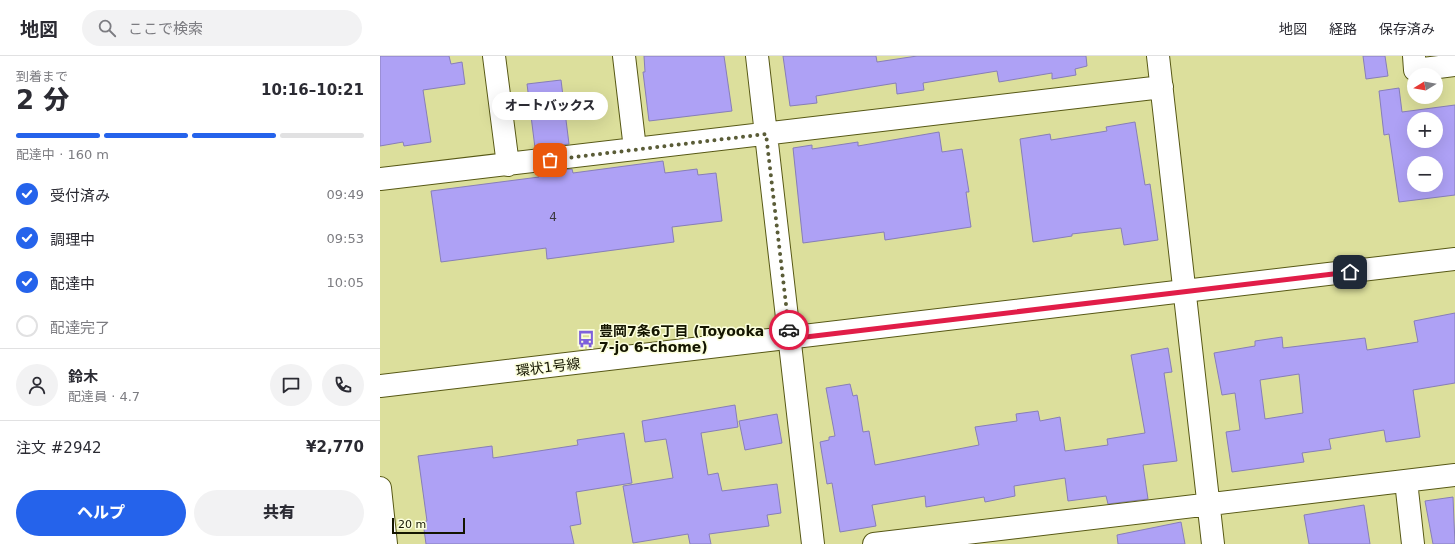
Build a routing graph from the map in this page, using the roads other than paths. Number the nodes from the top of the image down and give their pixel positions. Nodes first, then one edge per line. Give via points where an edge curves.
1 (494, 56) edge
2 (624, 56) edge
3 (757, 56) edge
4 (1158, 56) edge
5 (1414, 56) edge
6 (1455, 65) edge
7 (1162, 87) junction
8 (766, 134) junction
9 (635, 149) junction
10 (508, 165) junction
11 (380, 179) edge
12 (1455, 259) edge
13 (1184, 292) junction
14 (789, 339) junction
15 (380, 386) edge
16 (1455, 475) edge
17 (1406, 481) junction
18 (380, 488) edge
19 (1209, 504) junction
20 (1013, 536) edge
21 (386, 544) edge
22 (813, 544) edge
23 (874, 544) edge
24 (1213, 544) edge
25 (1413, 544) edge

1 - 10 street
2 - 9 street
3 - 8 street
4 - 7 street
5 - 6 street via 1415,70
7 - 8 street
7 - 13 street
8 - 9 street
8 - 14 street via 787,301
9 - 10 street
10 - 11 street
12 - 13 street, 環状1号線
13 - 14 street, 環状1号線
13 - 19 street
14 - 15 street, 環状1号線
14 - 22 street
16 - 17 street
17 - 19 street
17 - 25 street
18 - 21 street
19 - 20 street
19 - 24 street
20 - 23 street

